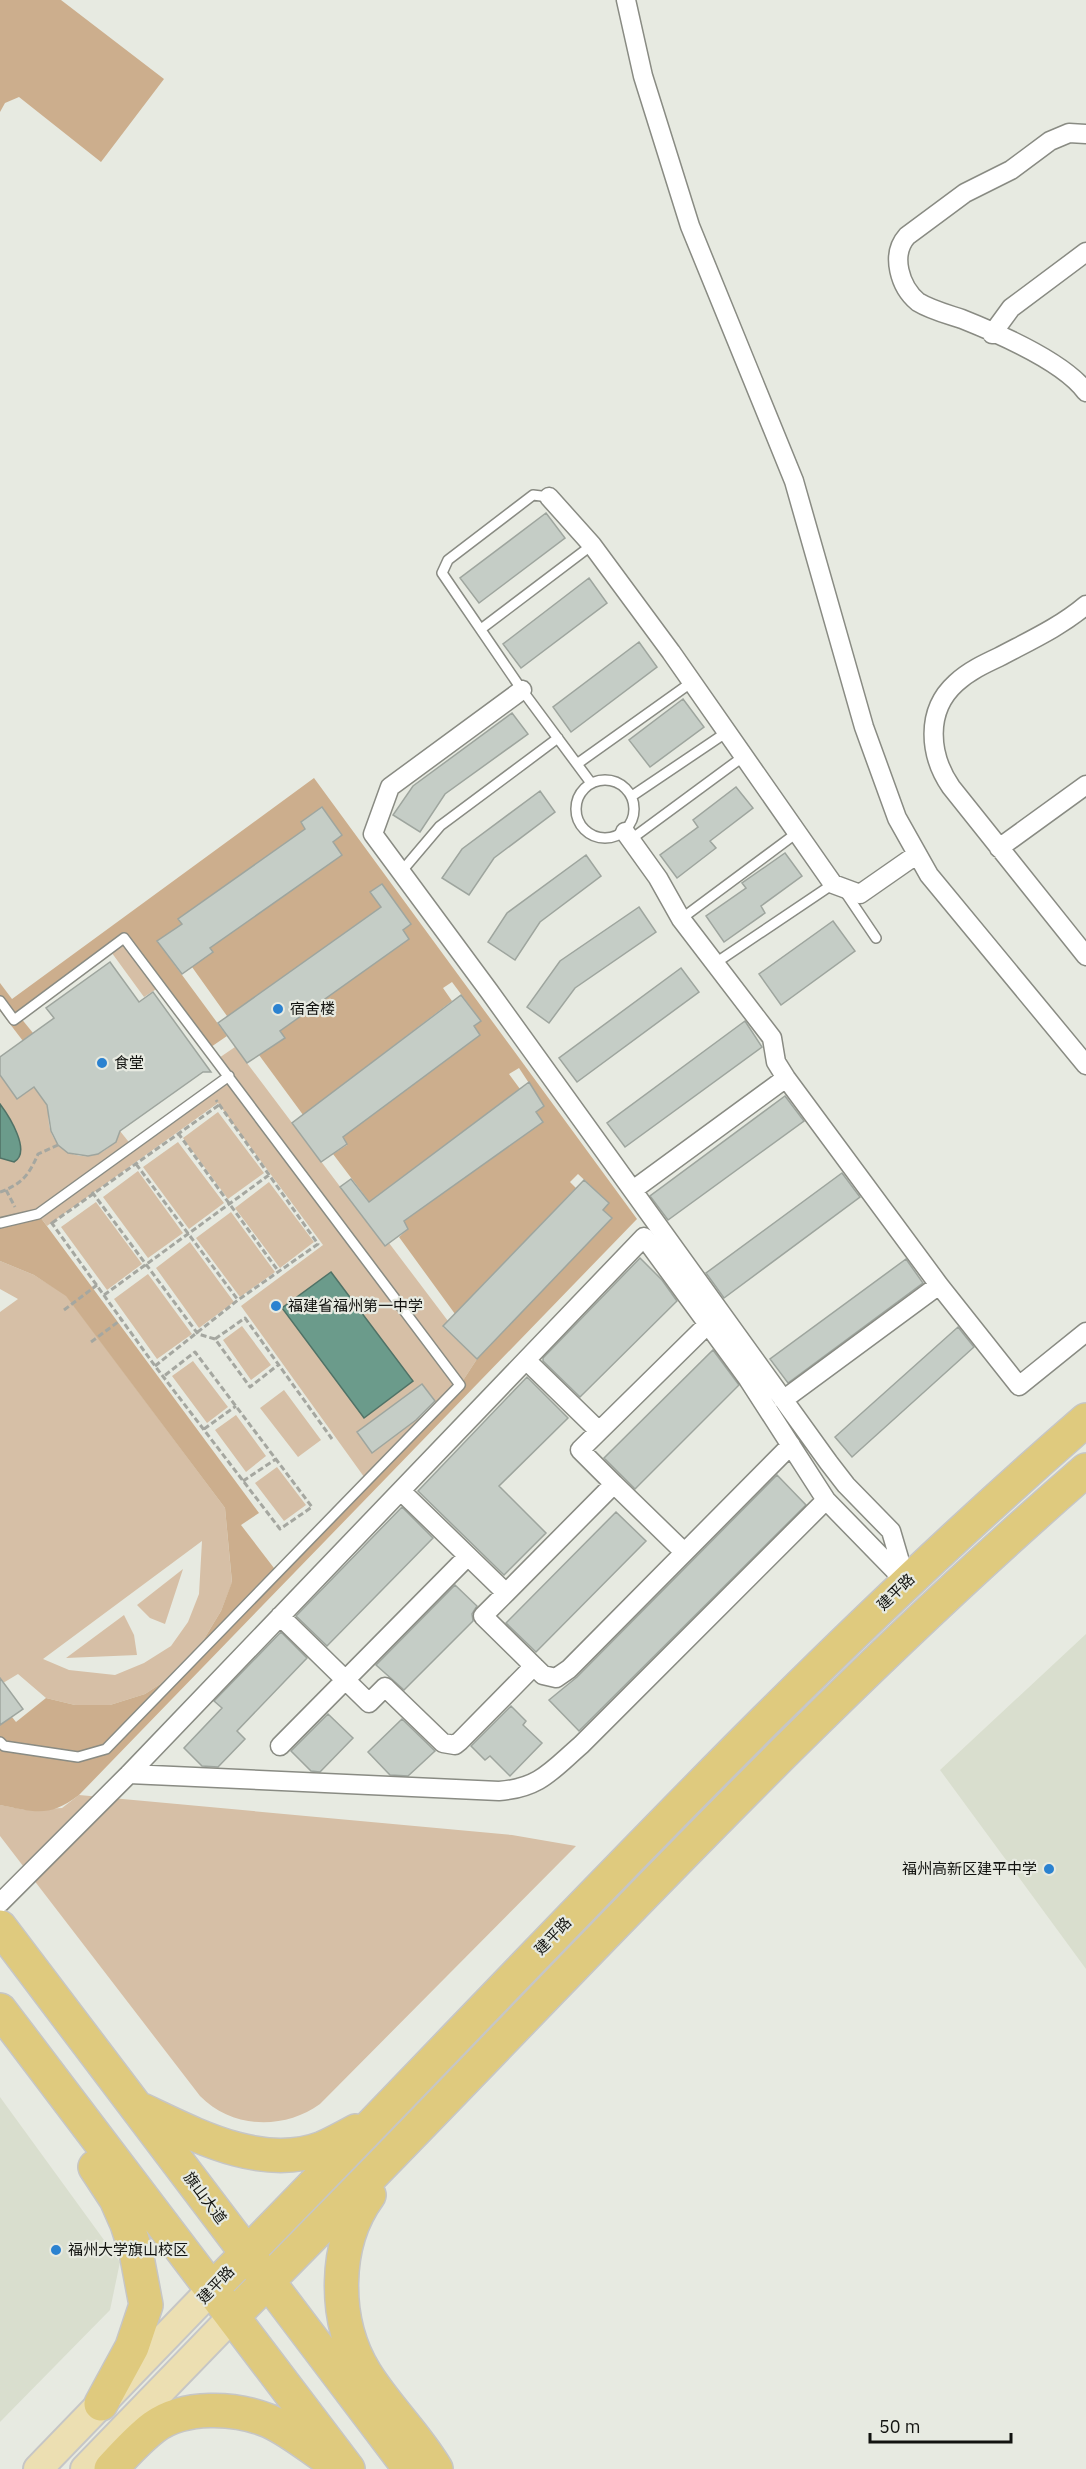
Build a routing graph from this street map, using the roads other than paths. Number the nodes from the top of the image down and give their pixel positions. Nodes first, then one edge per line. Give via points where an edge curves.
1 (626, 0) edge
2 (1086, 134) edge
3 (1086, 252) edge
4 (993, 334) junction
5 (1086, 392) edge
6 (549, 497) joint
7 (592, 545) junction
8 (1086, 605) edge
9 (482, 629) junction
10 (692, 681) junction
11 (522, 690) junction
12 (727, 732) junction
13 (558, 738) junction
14 (744, 756) junction
15 (577, 764) junction
16 (591, 783) junction
17 (1086, 785) edge
18 (632, 796) junction
19 (798, 832) junction
20 (627, 836) junction
21 (999, 848) junction
22 (916, 855) junction
23 (401, 872) junction
24 (837, 886) junction
25 (681, 919) junction
26 (876, 938) dead end
27 (1086, 956) edge
28 (714, 964) junction
29 (0, 1001) edge
30 (1086, 1065) edge
31 (229, 1076) junction
32 (786, 1078) junction
33 (633, 1190) junction
34 (0, 1223) edge
35 (939, 1285) junction
36 (708, 1324) junction
37 (1086, 1332) edge
38 (526, 1360) junction
39 (783, 1400) junction
40 (1086, 1420) edge
41 (599, 1431) junction
42 (791, 1444) junction
43 (1086, 1470) edge
44 (614, 1484) junction
45 (401, 1491) junction
46 (826, 1500) junction
47 (684, 1552) junction
48 (468, 1556) junction
49 (906, 1582) junction
50 (506, 1593) junction
51 (280, 1616) junction
52 (534, 1666) junction
53 (345, 1680) junction
54 (0, 1742) edge
55 (280, 1746) dead end
56 (129, 1774) junction
57 (0, 1903) edge
58 (0, 1927) edge
59 (0, 2010) edge
60 (0, 2016) edge
61 (138, 2108) junction
62 (372, 2124) junction
63 (412, 2136) junction
64 (247, 2254) junction
65 (268, 2281) junction
66 (212, 2289) junction
67 (233, 2316) junction
68 (100, 2404) junction
69 (38, 2469) edge
70 (85, 2469) edge
71 (111, 2469) edge
72 (341, 2469) edge
73 (348, 2469) edge
74 (410, 2469) edge
75 (436, 2469) edge

1 - 22 street via 646,85 690,226 794,481 864,727 897,818
2 - 4 street via 1069,133 1050,141 1011,170 948,205 902,241 899,270 912,297 925,307
3 - 4 street via 1011,308
4 - 5 street via 1066,372
6 - 7 street
6 - 9 lane via 533,495 448,560 442,573
7 - 9 lane
7 - 10 street
8 - 21 street via 1064,622 967,674 951,688 936,715 932,736 940,770
9 - 11 lane
10 - 12 street
10 - 15 lane
11 - 13 lane
11 - 23 street via 390,787 373,834
12 - 14 street
12 - 18 lane
13 - 15 lane
13 - 23 lane via 440,826
14 - 19 street
14 - 20 lane
15 - 16 lane
16 - 18 lane via 619,782
16 - 20 lane via 576,803 583,828 598,837
17 - 21 street
18 - 20 lane via 634,815
19 - 24 street
19 - 25 lane
20 - 25 street via 658,878
21 - 27 street
22 - 24 street via 860,894
22 - 30 street
23 - 33 street
24 - 26 lane
24 - 28 lane
25 - 28 street
28 - 32 street via 772,1038 776,1062
29 - 31 lane via 14,1020 124,938
31 - 34 lane via 38,1214
31 - 54 lane via 460,1385 106,1749 78,1757 4,1746
32 - 33 street
32 - 35 street
33 - 39 street
35 - 37 street via 1019,1386
35 - 39 street
36 - 38 street via 644,1237
36 - 41 street
36 - 42 street
38 - 41 street
38 - 45 street
39 - 49 street via 846,1485 891,1531
40 - 49 highway, 建平路
41 - 44 street via 580,1450
42 - 46 street
42 - 47 street
43 - 63 highway via 785,1752
44 - 47 street
44 - 50 street
45 - 48 street
45 - 51 street
46 - 49 street
46 - 56 street via 581,1745 533,1785 499,1791
47 - 52 street via 562,1674 549,1678
48 - 50 street
48 - 53 street
49 - 62 highway, 建平路 via 751,1734
50 - 52 street via 483,1616
51 - 53 street
51 - 56 street
52 - 53 street via 460,1741 448,1745 386,1687 369,1703
53 - 55 street
56 - 57 street
58 - 61 highway, 旗山大道
59 - 66 highway
60 - 68 highway via 61,2123 116,2199 136,2252 146,2305 132,2347
61 - 62 highway via 212,2140 262,2155 293,2155 322,2148
61 - 64 highway, 旗山大道
62 - 64 highway, 建平路
63 - 65 highway
63 - 75 highway via 355,2217 345,2250 342,2285 346,2322 365,2372
64 - 65 highway, 旗山大道
64 - 66 highway, 建平路
65 - 67 highway
65 - 74 highway, 旗山大道
66 - 67 highway
66 - 68 main road, 建平路
67 - 70 main road
67 - 73 highway
68 - 69 main road, 建平路
71 - 72 highway via 154,2427 201,2411 249,2415 268,2421

